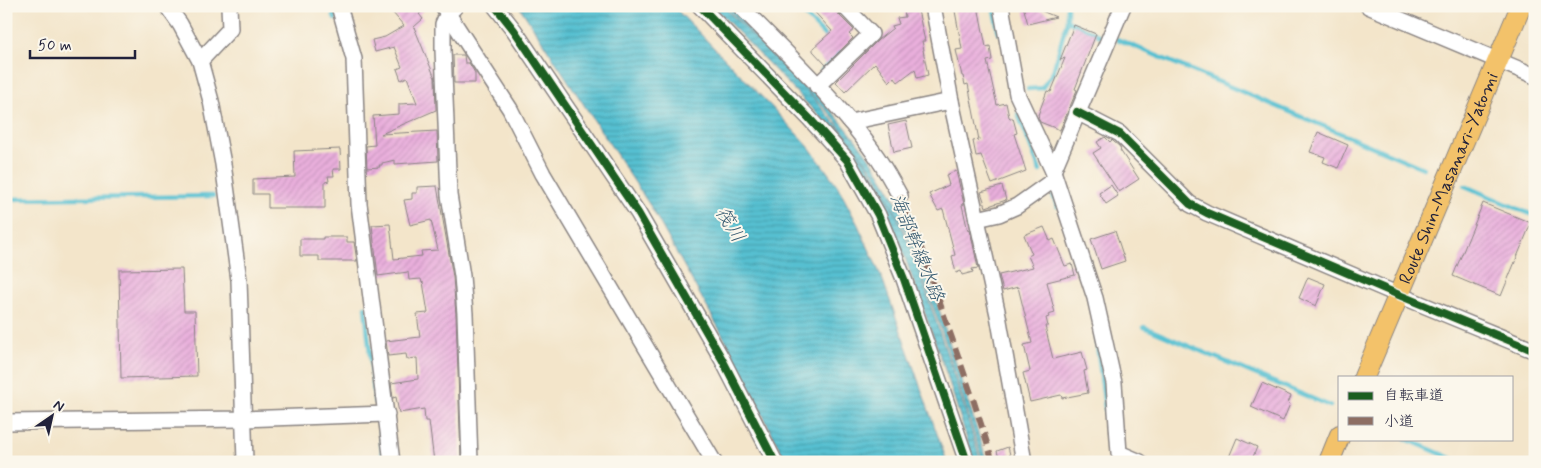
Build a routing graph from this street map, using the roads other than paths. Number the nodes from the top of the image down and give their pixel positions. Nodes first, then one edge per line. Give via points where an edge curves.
1 (167, 6) edge
2 (229, 6) edge
3 (339, 6) edge
4 (495, 6) edge
5 (700, 6) edge
6 (740, 6) edge
7 (844, 6) edge
8 (933, 6) edge
9 (1001, 6) edge
10 (1123, 6) edge
11 (1368, 6) edge
12 (1521, 6) edge
13 (449, 9) edge
14 (200, 61) junction
15 (1498, 61) junction
16 (1535, 76) edge
17 (817, 86) junction
18 (951, 101) junction
19 (1078, 112) junction
20 (850, 122) junction
21 (1054, 175) junction
22 (900, 196) dead end
23 (977, 219) junction
24 (1399, 295) junction
25 (1535, 351) edge
26 (1364, 376) edge
27 (387, 414) junction
28 (244, 419) junction
29 (6, 422) edge
30 (1338, 440) edge
31 (1120, 457) edge
32 (245, 462) edge
33 (392, 462) edge
34 (470, 462) edge
35 (714, 462) edge
36 (775, 462) edge
37 (968, 462) edge
38 (1024, 462) edge
39 (1140, 462) edge
40 (1329, 462) edge

1 - 14 street
2 - 14 street via 230,29
3 - 27 street via 354,58 359,204
4 - 36 street via 638,213 722,359
5 - 37 street via 847,160 878,215 904,279
6 - 17 street
7 - 17 street via 871,34
8 - 18 street
9 - 21 street via 1017,94
10 - 19 street
11 - 15 street
12 - 15 main road, Route Shin-Masanari-Yatomi
13 - 34 street via 443,24 443,50 449,195 465,314
13 - 35 street
14 - 28 street via 223,164 238,280
15 - 16 street
15 - 24 main road, Route Shin-Masanari-Yatomi
17 - 20 street
18 - 20 street
18 - 23 street
19 - 21 street
19 - 24 street via 1120,134 1190,204 1207,214
20 - 22 street via 877,157
21 - 23 street via 1018,206
21 - 31 street via 1095,298 1114,383
23 - 38 street
24 - 25 street
24 - 26 main road, Route Shin-Masanari-Yatomi
27 - 28 street
27 - 33 street
28 - 29 street
28 - 32 street
30 - 40 main road
31 - 39 street

